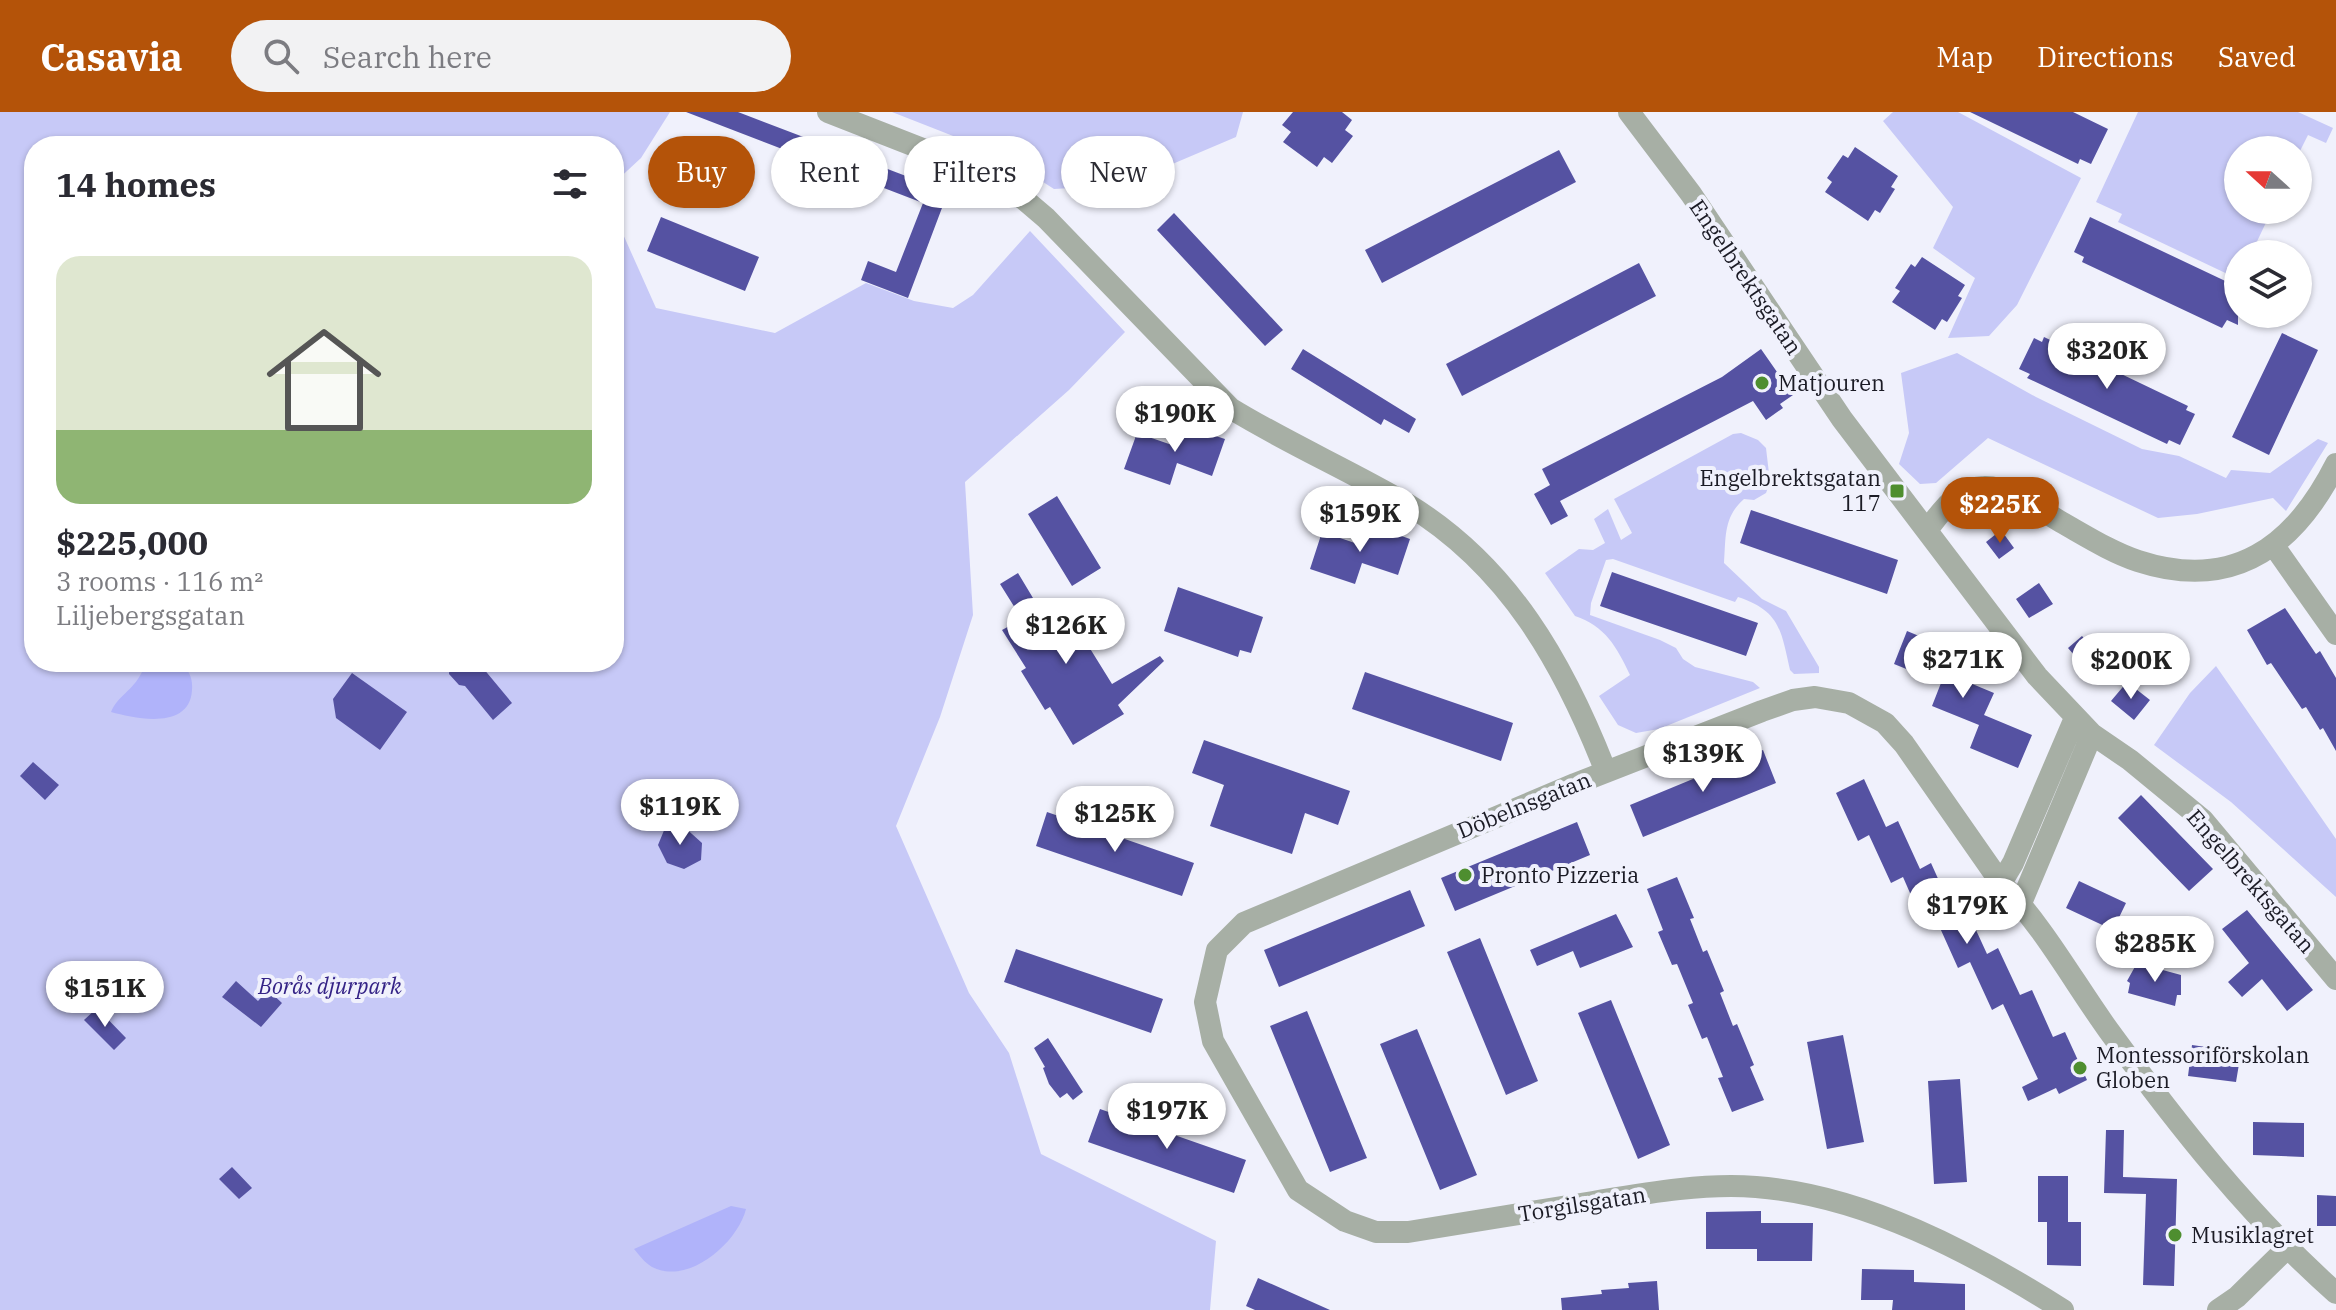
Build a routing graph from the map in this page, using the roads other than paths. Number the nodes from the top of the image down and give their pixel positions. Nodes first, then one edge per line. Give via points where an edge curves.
1 (828, 112) edge
2 (1629, 112) edge
3 (2336, 464) edge
4 (1927, 530) junction
5 (2274, 546) junction
6 (2336, 634) edge
7 (2075, 718) junction
8 (2092, 734) junction
9 (1606, 772) junction
10 (2001, 883) junction
11 (2021, 903) junction
12 (2336, 979) edge
13 (1205, 1002) joint
14 (2286, 1249) junction
15 (2336, 1293) edge
16 (2063, 1310) edge
17 (2218, 1310) edge

1 - 9 street via 989,175 1013,190 1230,408 1408,505 1452,537 1500,581 1539,632
2 - 4 street, Engelbrektsgatan via 1691,194 1842,419
3 - 5 street via 2310,510
4 - 5 street via 1947,504 1965,491 1985,486 2011,494 2111,550 2164,568 2192,572 2226,567
4 - 7 street, Engelbrektsgatan
5 - 6 street
7 - 8 street, Engelbrektsgatan
7 - 10 street
8 - 11 street
8 - 12 street, Engelbrektsgatan via 2203,820
9 - 10 street, Döbelnsgatan via 1793,700 1837,699 1885,723 1904,744
9 - 13 street, Döbelnsgatan via 1244,923 1217,950
10 - 11 street, Döbelnsgatan
11 - 14 street, Döbelnsgatan via 2109,1031 2229,1186
13 - 16 street, Torgilsgatan via 1213,1041 1298,1190 1355,1225 1376,1232 1408,1232 1682,1189 1772,1189 1818,1197 1923,1233
14 - 15 street, Döbelnsgatan
14 - 17 street

